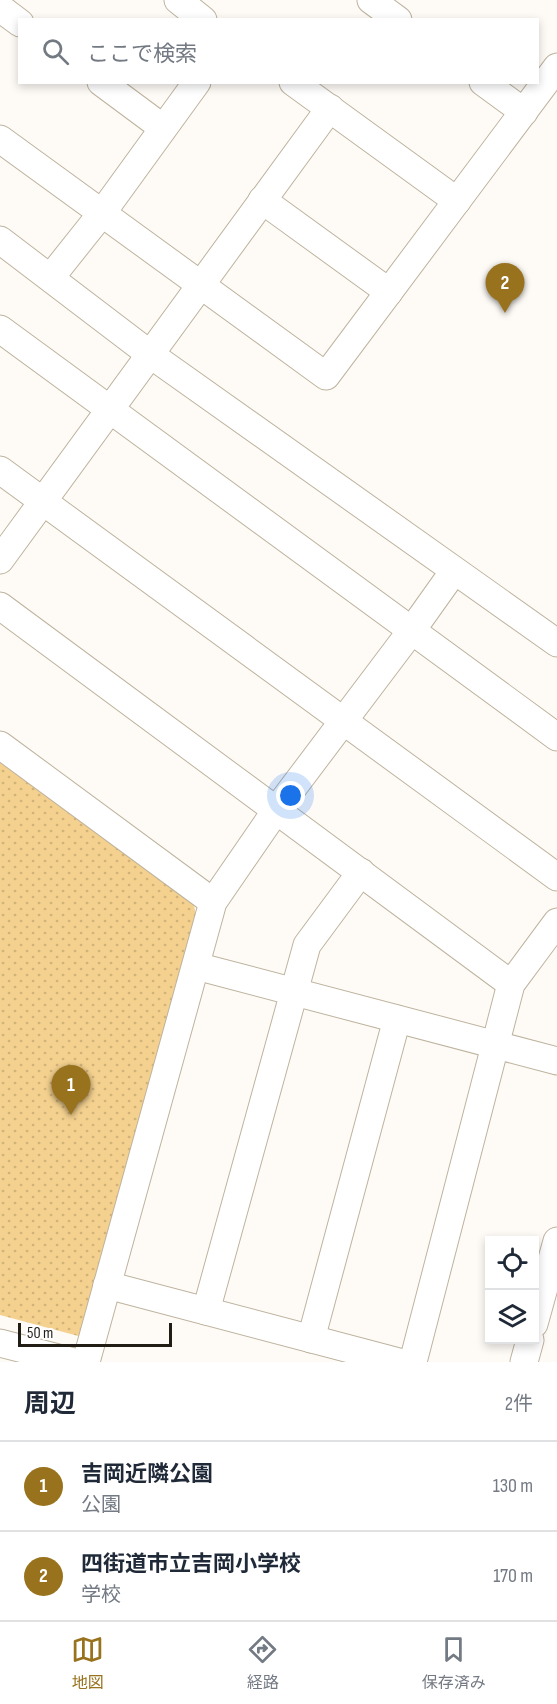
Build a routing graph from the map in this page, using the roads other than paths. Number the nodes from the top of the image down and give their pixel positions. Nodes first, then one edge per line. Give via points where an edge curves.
1 (178, 0) edge
2 (371, 0) edge
3 (0, 8) edge
4 (200, 18) edge
5 (395, 18) edge
6 (18, 22) edge
7 (557, 67) edge
8 (104, 84) edge
9 (196, 84) edge
10 (296, 84) edge
11 (486, 84) edge
12 (330, 108) junction
13 (524, 112) junction
14 (163, 128) junction
15 (0, 139) edge
16 (262, 200) junction
17 (457, 201) junction
18 (102, 213) junction
19 (0, 240) edge
20 (51, 277) junction
21 (201, 285) junction
22 (389, 292) junction
23 (0, 329) edge
24 (151, 355) junction
25 (111, 410) junction
26 (0, 470) edge
27 (43, 502) junction
28 (0, 560) edge
29 (454, 571) junction
30 (0, 606) edge
31 (412, 630) junction
32 (557, 644) edge
33 (344, 721) junction
34 (557, 737) edge
35 (0, 745) edge
36 (277, 809) junction
37 (361, 872) junction
38 (557, 877) edge
39 (213, 902) junction
40 (557, 922) edge
41 (196, 966) junction
42 (511, 984) junction
43 (293, 991) junction
44 (397, 1019) junction
45 (495, 1044) junction
46 (557, 1060) edge
47 (557, 1241) edge
48 (107, 1285) junction
49 (539, 1306) edge
50 (206, 1311) junction
51 (311, 1339) junction
52 (0, 1342) edge
53 (529, 1344) edge
54 (74, 1362) edge
55 (86, 1362) edge
56 (399, 1362) edge
57 (413, 1362) edge
58 (524, 1362) edge

1 - 4 street
2 - 5 street
3 - 6 street
7 - 13 street
8 - 14 street
9 - 14 street
10 - 12 street
11 - 13 street
12 - 16 street
12 - 17 street
13 - 17 street
14 - 18 street
15 - 18 street
16 - 21 street
16 - 22 street
17 - 22 street
18 - 20 street
18 - 21 street
19 - 20 street
20 - 24 street
21 - 22 street via 326,376
21 - 24 street
23 - 25 street
24 - 25 street
24 - 29 street
25 - 27 street
25 - 31 street
26 - 27 street
27 - 28 street
27 - 33 street
29 - 31 street
29 - 32 street
30 - 36 street
31 - 33 street
31 - 34 street
33 - 36 street
33 - 38 street
35 - 39 street
36 - 37 street
36 - 39 street
37 - 42 street
37 - 43 street via 307,945
39 - 41 street
40 - 42 street
41 - 43 street
41 - 48 street
42 - 45 street
43 - 44 street
43 - 50 street
44 - 45 street
44 - 51 street
45 - 46 street
45 - 57 street
47 - 49 street
48 - 50 street
48 - 55 street
50 - 51 street
51 - 56 street
52 - 54 street
53 - 58 street

